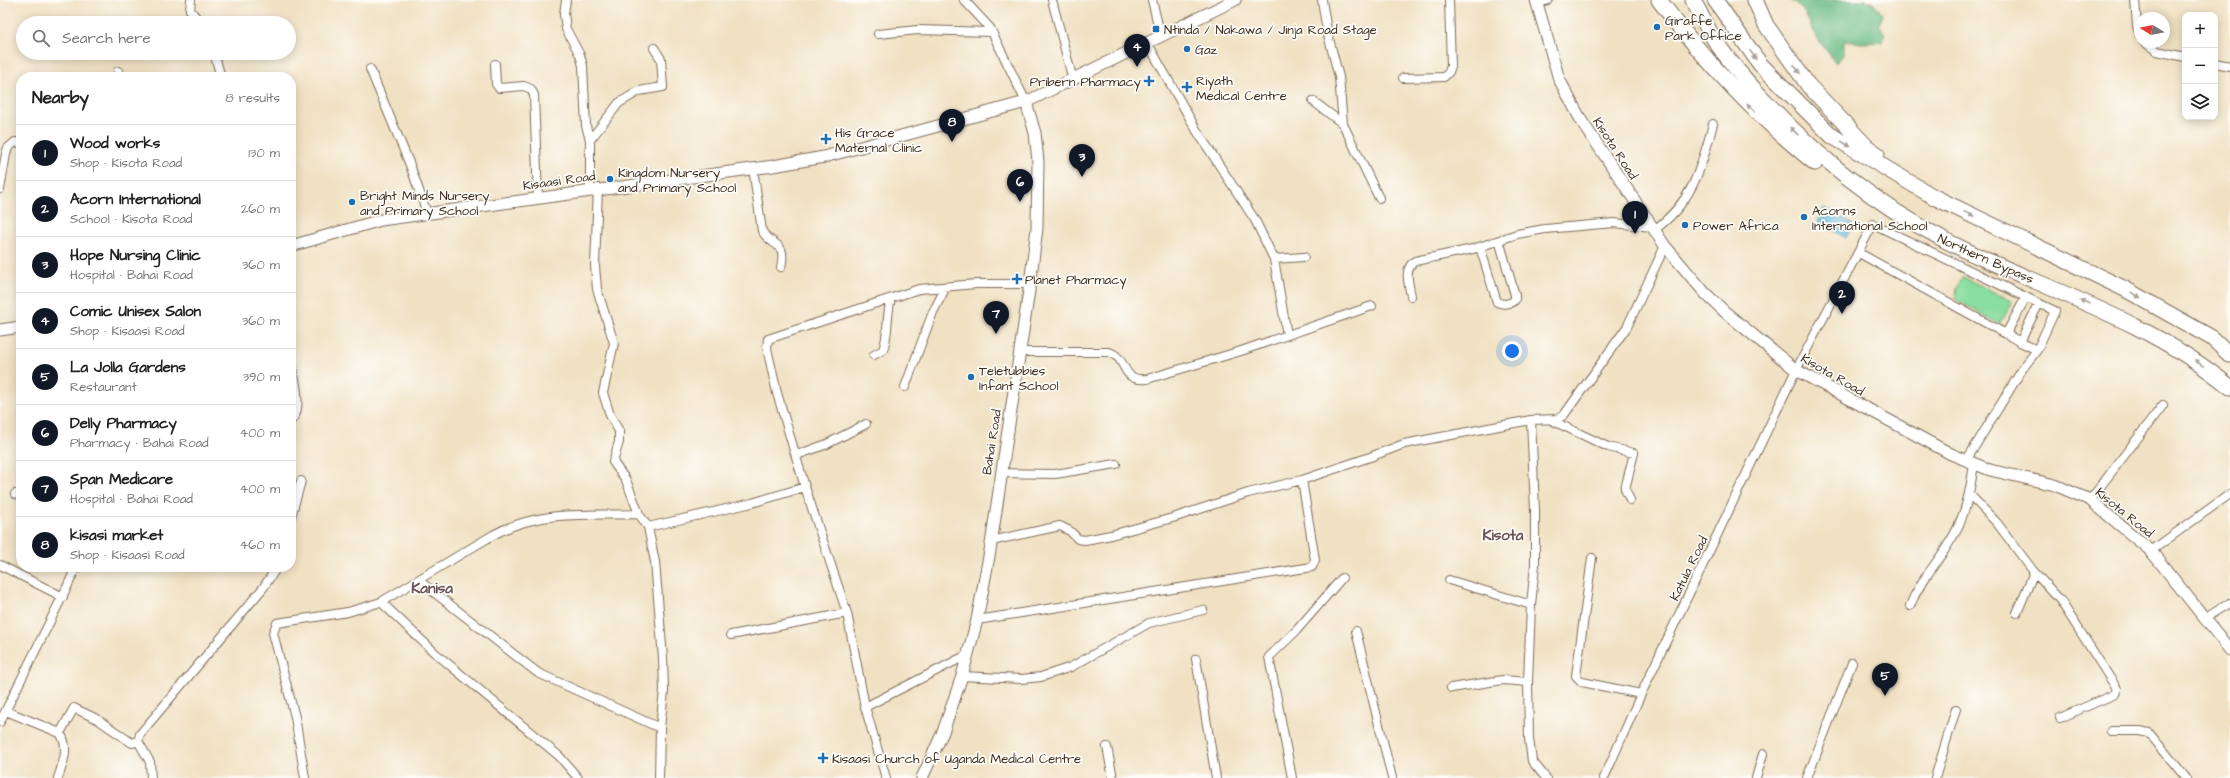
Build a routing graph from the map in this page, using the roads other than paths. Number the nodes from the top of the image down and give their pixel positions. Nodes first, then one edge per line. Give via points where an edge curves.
1 (191, 0) edge
2 (566, 0) edge
3 (964, 0) edge
4 (1052, 0) edge
5 (1152, 0) edge
6 (1235, 0) edge
7 (1322, 0) edge
8 (1449, 0) edge
9 (1548, 0) edge
10 (1659, 0) edge
11 (1694, 0) edge
12 (1715, 0) edge
13 (1755, 0) edge
14 (2135, 0) edge
15 (1536, 2) edge
16 (2136, 12) edge
17 (195, 16) edge
18 (992, 32) junction
19 (878, 34) dead end
20 (1161, 37) junction
21 (1148, 44) junction
22 (654, 48) dead end
23 (2153, 48) edge
24 (2182, 56) edge
25 (216, 60) edge
26 (495, 64) dead end
27 (2218, 64) edge
28 (2230, 66) edge
29 (370, 69) dead end
30 (220, 72) edge
31 (1403, 78) dead end
32 (1073, 80) junction
33 (1313, 101) dead end
34 (1026, 102) junction
35 (1343, 124) junction
36 (1713, 124) dead end
37 (590, 140) junction
38 (16, 142) edge
39 (753, 168) junction
40 (0, 189) edge
41 (594, 189) junction
42 (538, 197) junction
43 (1934, 197) junction
44 (1379, 198) dead end
45 (1884, 205) junction
46 (426, 213) junction
47 (1653, 228) junction
48 (1499, 240) junction
49 (296, 245) edge
50 (1480, 246) junction
51 (1665, 246) junction
52 (1859, 253) junction
53 (1304, 257) dead end
54 (1274, 259) junction
55 (781, 267) dead end
56 (1030, 284) junction
57 (946, 287) junction
58 (1411, 296) dead end
59 (2026, 297) junction
60 (891, 299) junction
61 (2039, 303) junction
62 (1372, 306) dead end
63 (16, 328) edge
64 (0, 330) edge
65 (2006, 334) junction
66 (1287, 335) junction
67 (2020, 342) junction
68 (2037, 350) junction
69 (1020, 352) junction
70 (874, 355) dead end
71 (2230, 355) edge
72 (1796, 370) junction
73 (906, 387) dead end
74 (2230, 387) edge
75 (296, 392) edge
76 (2163, 405) dead end
77 (296, 415) edge
78 (1531, 420) junction
79 (1551, 420) junction
80 (866, 424) dead end
81 (797, 455) junction
82 (1970, 462) junction
83 (1116, 464) dead end
84 (1001, 473) junction
85 (1302, 480) junction
86 (301, 481) dead end
87 (805, 487) junction
88 (2230, 494) edge
89 (1970, 495) junction
90 (296, 499) edge
91 (1630, 500) dead end
92 (2090, 500) junction
93 (639, 514) junction
94 (648, 527) junction
95 (991, 540) junction
96 (2151, 551) junction
97 (1592, 558) dead end
98 (0, 565) edge
99 (74, 572) edge
100 (274, 572) edge
101 (2034, 572) junction
102 (1342, 578) dead end
103 (418, 580) junction
104 (1449, 580) dead end
105 (63, 597) junction
106 (381, 602) junction
107 (2230, 603) edge
108 (1531, 606) junction
109 (1910, 606) dead end
110 (1203, 610) dead end
111 (847, 613) junction
112 (2017, 613) dead end
113 (2204, 619) junction
114 (977, 620) junction
115 (1356, 631) dead end
116 (731, 636) dead end
117 (2230, 650) edge
118 (969, 654) junction
119 (1196, 659) dead end
120 (1852, 663) dead end
121 (962, 676) junction
122 (1528, 682) junction
123 (1450, 688) dead end
124 (1641, 694) junction
125 (866, 707) junction
126 (1956, 709) dead end
127 (6, 711) junction
128 (2060, 718) dead end
129 (0, 722) edge
130 (660, 728) junction
131 (2111, 731) dead end
132 (60, 733) junction
133 (138, 741) junction
134 (1107, 748) dead end
135 (1763, 754) dead end
136 (58, 778) edge
137 (151, 778) edge
138 (305, 778) edge
139 (578, 778) edge
140 (659, 778) edge
141 (886, 778) edge
142 (922, 778) edge
143 (1113, 778) edge
144 (1216, 778) edge
145 (1292, 778) edge
146 (1392, 778) edge
147 (1546, 778) edge
148 (1604, 778) edge
149 (1756, 778) edge
150 (1807, 778) edge
151 (1935, 778) edge
152 (2186, 778) edge

1 - 17 street via 190,10
2 - 37 street via 566,29 580,55 586,126
3 - 18 street via 985,20
4 - 32 street
5 - 20 street
6 - 20 street, Kisaasi Road
7 - 35 street via 1339,77
8 - 31 street via 1449,72 1444,77
9 - 15 street
45 -> 10 highway via 1838,182 1788,142 1736,94 1687,38
45 -> 11 highway, Northern Bypass via 1813,150 1750,84 1717,44
12 -> 43 highway via 1760,64 1832,136
13 -> 43 highway via 1766,25 1808,85 1867,147
14 - 16 street
15 - 47 street, Kisota Road via 1559,79 1581,120
18 - 19 street via 918,30
18 - 34 street
20 - 21 street, Kisaasi Road
21 - 32 street, Kisaasi Road
21 - 54 street via 1197,131 1248,208
22 - 37 street via 661,59 663,87 639,91 619,103
23 - 24 street
25 - 30 street
26 - 42 street via 496,84 499,88 524,86 531,88 534,95
27 - 28 street
29 - 46 street via 410,165
32 - 34 street, Kisaasi Road
33 - 35 street
34 - 39 street, Kisaasi Road via 824,157
34 - 56 street, Bahai Road via 1036,133 1038,161 1037,228
35 - 44 street
36 - 47 street via 1694,184 1671,218
37 - 41 street
38 - 40 street via 8,148
39 - 41 street, Kisaasi Road
39 - 55 street via 762,231 782,249 784,256
41 - 42 street, Kisaasi Road
41 - 93 street via 597,289 614,343 603,394 620,436 613,462 626,480
42 - 46 street, Kisaasi Road
43 -> 71 highway via 2125,289 2212,338
74 -> 45 highway, Northern Bypass via 2192,358 2161,339 2104,310 1984,259 1926,231
46 - 49 street, Kisaasi Road via 380,220
47 - 48 street via 1614,224 1567,226 1517,234
47 - 51 street, Kisota Road
48 - 50 street
48 - 50 street via 1515,295 1513,302 1497,302
50 - 58 street via 1415,261 1408,268
51 - 72 street, Kisota Road via 1710,298
51 - 79 street via 1627,327 1564,415
52 - 59 street, Katula Road via 1873,224
52 - 65 street
52 - 72 street, Katula Road
53 - 54 street
54 - 66 street
56 - 57 street
56 - 69 street, Bahai Road
57 - 60 street via 919,289
57 - 73 street via 933,312
59 - 61 street
59 - 65 street
60 - 70 street via 886,344 883,350
60 - 81 street via 768,339 767,348 777,393
61 - 67 street
61 - 68 street via 2055,311
62 - 66 street
63 - 64 street
65 - 67 street
66 - 69 street via 1141,380 1129,376 1117,356 1109,352
67 - 68 street
68 - 82 street via 2023,368
69 - 84 street, Bahai Road
72 - 82 street, Kisota Road
72 - 124 street, Katula Road
75 - 77 street
76 - 92 street
78 - 79 street
78 - 85 street via 1404,444
78 - 108 street via 1535,549
79 - 91 street via 1608,447 1634,452 1625,490
80 - 81 street via 827,444
81 - 87 street
82 - 89 street
82 - 92 street, Kisota Road via 2006,475 2054,485
83 - 84 street via 1056,474
84 - 95 street, Bahai Road
85 - 95 street via 1248,493 1176,517 1085,540 1078,539 1060,526
85 - 114 street via 1315,560 1312,567
86 - 90 street
87 - 94 street via 752,504
87 - 111 street
88 - 96 street
89 - 101 street via 1997,523
89 - 109 street via 1959,525 1916,589
92 - 96 street, Kisota Road
93 - 94 street
93 - 103 street via 557,515 528,519 492,535
94 - 130 street via 660,608 664,691
95 - 114 street, Bahai Road
96 - 113 street, Kisota Road
97 - 124 street via 1576,676 1582,682
98 - 105 street
99 - 105 street
100 - 133 street via 140,734
101 - 112 street
101 - 128 street via 2060,600 2117,689 2115,694
102 - 145 street via 1296,631 1269,656
103 - 106 street
103 - 130 street via 538,673
104 - 108 street
105 - 127 street
106 - 138 street via 348,612 281,621 274,629 295,717
106 - 139 street via 434,652 559,756
107 - 113 street
108 - 122 street
110 - 121 street via 1149,623 1071,668 1041,677 1021,679
111 - 116 street
111 - 125 street
113 - 117 street, Kisota Road
114 - 118 street, Bahai Road
115 - 146 street
118 - 121 street, Bahai Road
118 - 125 street
119 - 144 street
120 - 150 street
121 - 142 street, Bahai Road via 943,732
122 - 123 street via 1503,680
122 - 147 street via 1529,754 1534,765
124 - 148 street, Katula Road
125 - 141 street
126 - 151 street
127 - 129 street
127 - 132 street
130 - 140 street
131 - 152 street via 2150,733
132 - 133 street via 74,708 97,719 132,743
132 - 136 street via 65,739 66,750
133 - 137 street via 150,762
134 - 143 street
135 - 149 street

